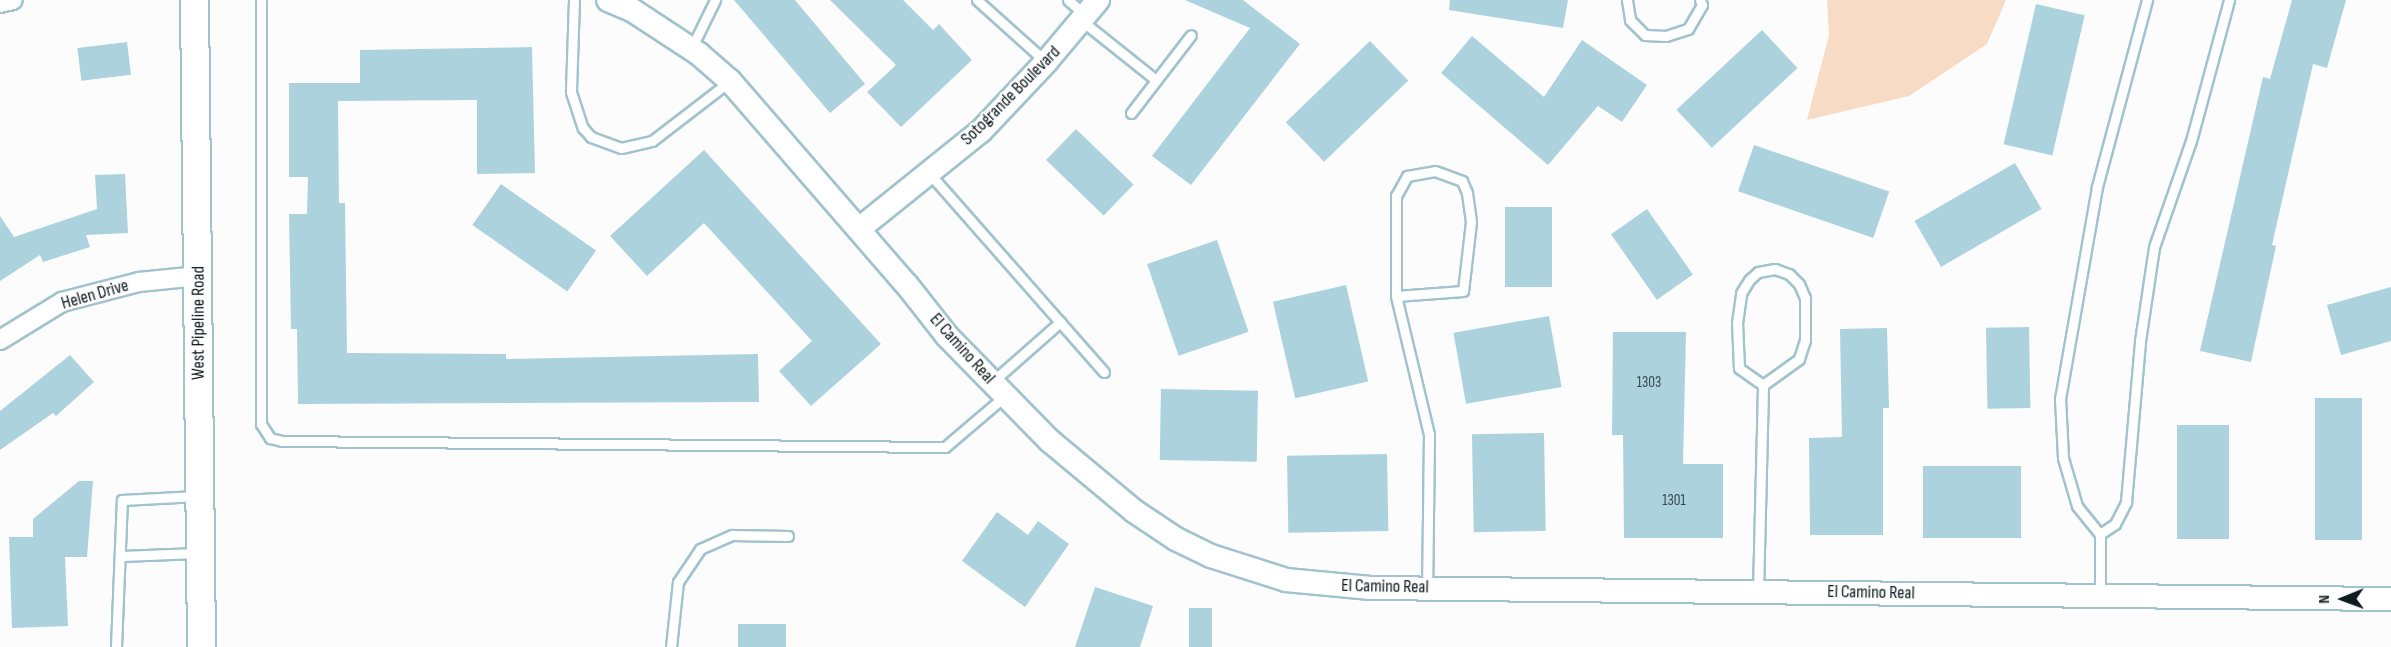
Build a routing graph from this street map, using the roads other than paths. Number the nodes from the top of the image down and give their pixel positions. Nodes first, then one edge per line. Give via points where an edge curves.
1 (13, 0) edge
2 (194, 0) edge
3 (261, 0) edge
4 (574, 0) edge
5 (608, 0) edge
6 (715, 0) edge
7 (977, 0) edge
8 (1068, 0) edge
9 (1627, 0) edge
10 (1700, 0) edge
11 (2147, 0) edge
12 (2229, 0) edge
13 (0, 3) edge
14 (1089, 12) edge
15 (1191, 34) dead end
16 (691, 49) junction
17 (1046, 62) junction
18 (1156, 80) junction
19 (730, 81) junction
20 (1131, 113) dead end
21 (929, 173) junction
22 (859, 229) junction
23 (199, 276) junction
24 (1396, 296) junction
25 (1060, 322) junction
26 (0, 340) edge
27 (1104, 372) dead end
28 (1763, 385) junction
29 (999, 389) junction
30 (200, 496) junction
31 (2100, 534) junction
32 (788, 537) dead end
33 (200, 553) junction
34 (120, 556) junction
35 (1427, 588) junction
36 (1758, 592) junction
37 (2100, 596) junction
38 (2391, 599) edge
39 (116, 647) edge
40 (201, 647) edge
41 (671, 647) edge

1 - 13 street
2 - 23 main road, West Pipeline Road
3 - 29 lane via 261,424 270,438 945,447
4 - 19 lane via 571,92 583,128 597,140 621,148 652,141
5 - 16 street, El Camino Real via 632,10
6 - 16 lane
7 - 17 lane
8 - 14 lane
9 - 10 lane via 1629,20 1645,35 1655,36 1688,29 1702,5
11 - 31 lane via 2097,188 2060,398 2063,458 2077,506
12 - 31 lane via 2192,141 2154,247 2140,341 2126,502 2115,524
14 - 17 street, Sotogrande Boulevard
14 - 18 lane
15 - 18 lane
16 - 19 street, El Camino Real
17 - 21 street, Sotogrande Boulevard via 981,131
18 - 20 lane
19 - 22 street, El Camino Real
21 - 22 street, Sotogrande Boulevard
21 - 25 lane
22 - 29 street, El Camino Real via 946,336
23 - 26 street, Helen Drive via 139,282 62,302
23 - 30 main road, West Pipeline Road
24 - 24 lane via 1395,212 1401,182 1419,172 1450,174 1462,181 1470,212 1463,291
24 - 35 lane via 1429,434
25 - 27 lane
25 - 29 lane
28 - 28 lane via 1739,368 1737,323 1741,292 1749,280 1758,272 1775,269 1789,274 1805,298 1804,340 1799,359
28 - 36 lane
29 - 35 street, El Camino Real via 1050,441 1134,511 1211,556 1286,580
30 - 33 main road, West Pipeline Road
30 - 34 lane via 122,500
31 - 37 lane
32 - 41 lane via 732,535 700,549 678,582
33 - 34 lane
33 - 40 main road, West Pipeline Road
34 - 39 lane
35 - 36 street, El Camino Real
36 - 37 street, El Camino Real
37 - 38 street, El Camino Real

